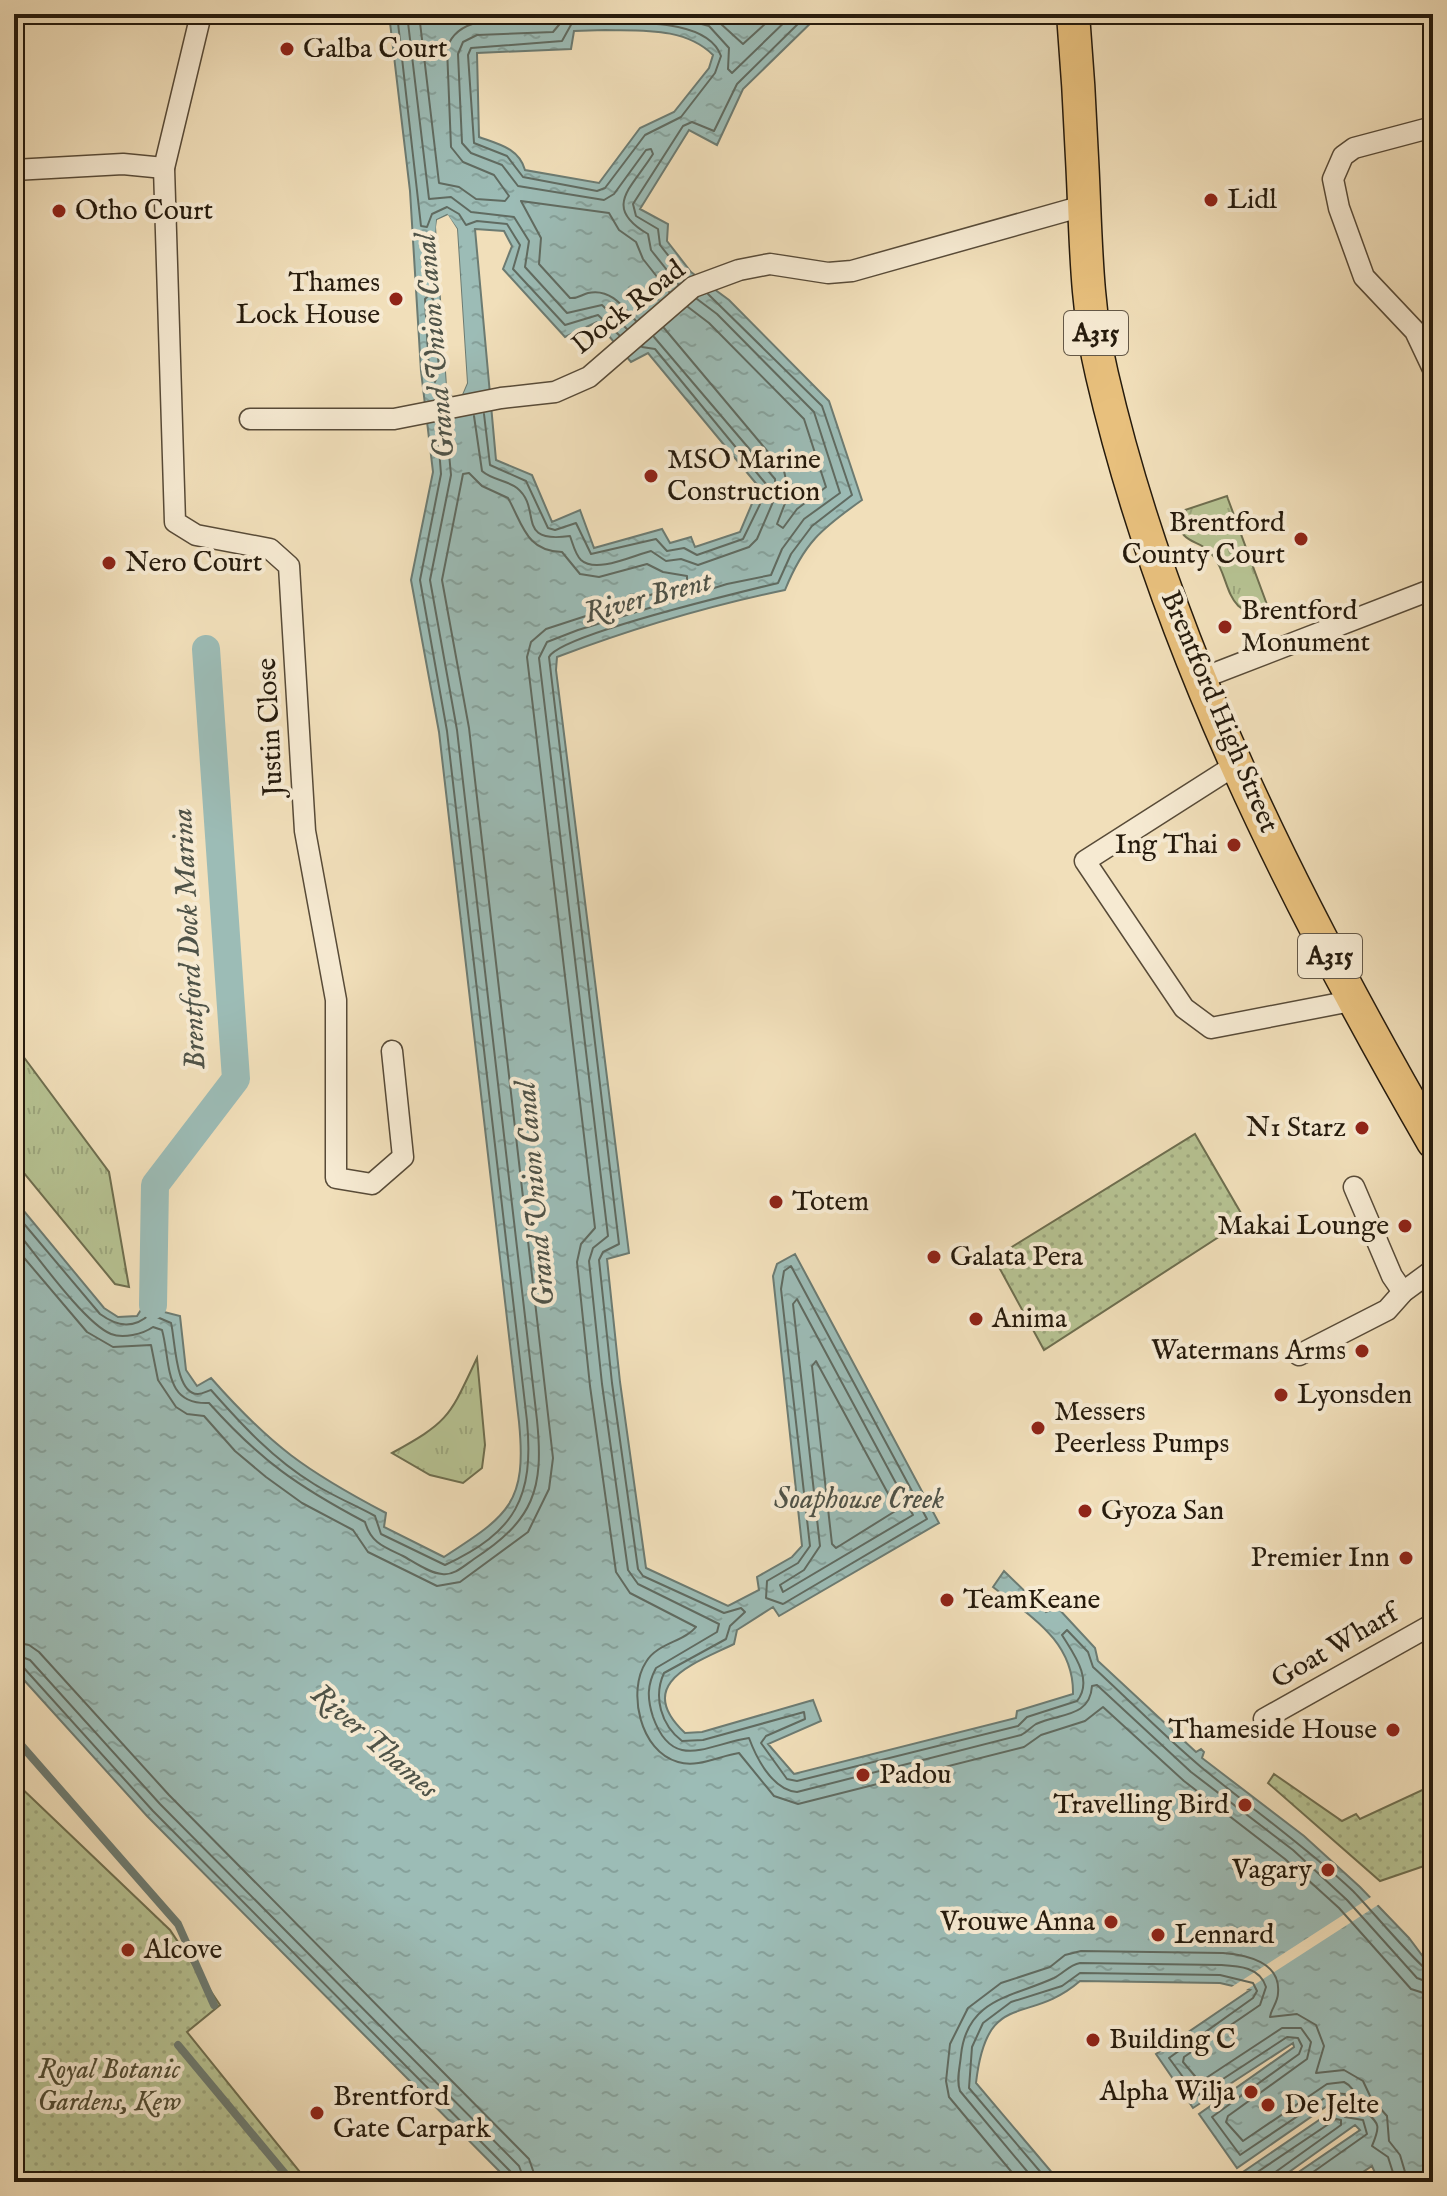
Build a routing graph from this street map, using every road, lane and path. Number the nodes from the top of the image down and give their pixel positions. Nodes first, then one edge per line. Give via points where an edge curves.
1 (201, 14) edge
2 (1073, 14) edge
3 (1433, 127) edge
4 (164, 168) junction
5 (14, 170) edge
6 (1083, 206) junction
7 (1433, 369) edge
8 (250, 419) dead end
9 (1433, 589) edge
10 (1200, 679) junction
11 (1237, 764) junction
12 (1351, 1001) junction
13 (392, 1051) dead end
14 (1433, 1142) edge
15 (1354, 1187) dead end
16 (1433, 1270) edge
17 (1403, 1292) junction
18 (1299, 1355) dead end
19 (1433, 1624) edge
20 (1264, 1719) dead end

1 - 4 street
2 - 6 main road, Brentford High Street / A315
3 - 7 street via 1354,148 1335,170 1334,189 1357,263 1415,331
4 - 5 street via 123,164
4 - 13 street, Justin Close via 175,522 196,535 270,549 289,566 305,831 336,1000 336,1178 372,1184 403,1157
6 - 8 street, Dock Road via 852,271 828,273 770,264 739,270 693,287 589,377 555,392 394,419
6 - 10 main road, Brentford High Street / A315 via 1101,373 1164,585
9 - 10 street
10 - 11 main road, Brentford High Street / A315
11 - 12 main road, Brentford High Street / A315
11 - 12 street via 1085,861 1184,1008 1211,1028
12 - 14 main road, Brentford High Street / A315
15 - 17 street
16 - 17 street
17 - 18 street via 1387,1310
19 - 20 street, Goat Wharf

